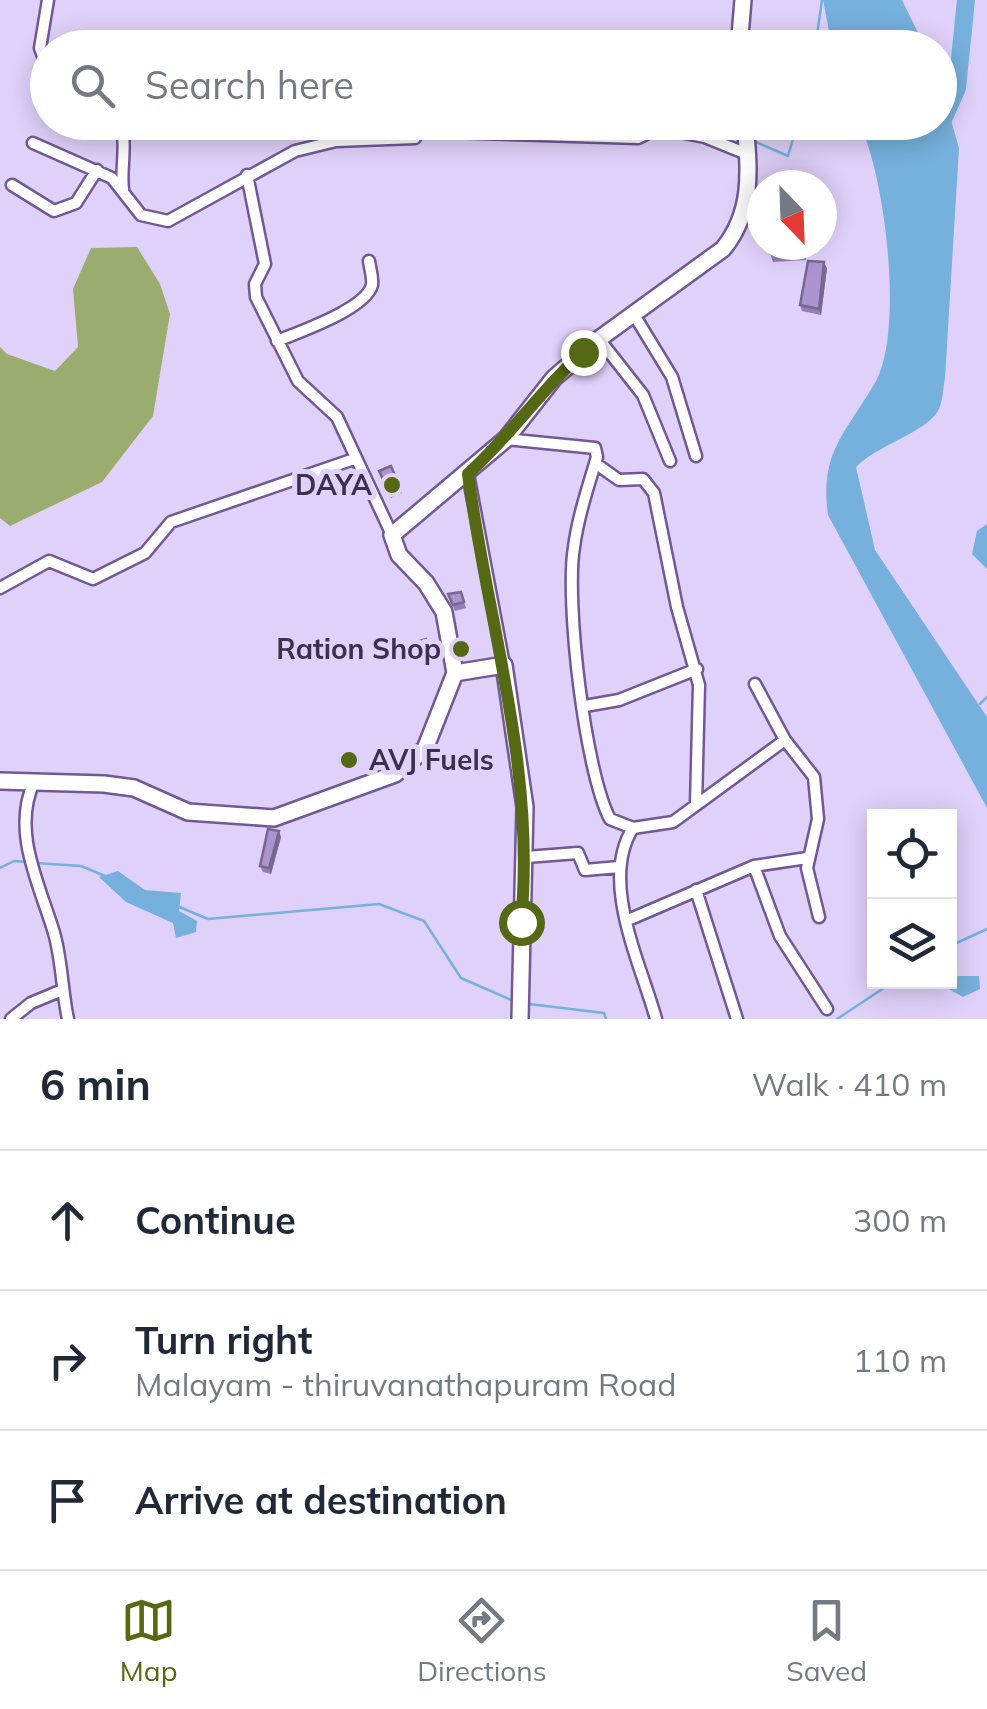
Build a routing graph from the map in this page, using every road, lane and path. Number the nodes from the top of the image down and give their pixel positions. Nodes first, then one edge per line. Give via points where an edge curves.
1 (48, 0) edge
2 (744, 0) edge
3 (43, 30) edge
4 (741, 30) edge
5 (124, 140) edge
6 (362, 140) edge
7 (713, 140) edge
8 (747, 140) edge
9 (33, 144) dead end
10 (748, 154) junction
11 (97, 170) junction
12 (248, 174) junction
13 (12, 185) dead end
14 (123, 190) junction
15 (369, 261) dead end
16 (633, 313) junction
17 (598, 339) junction
18 (277, 341) junction
19 (506, 440) junction
20 (696, 456) dead end
21 (354, 460) junction
22 (670, 462) dead end
23 (595, 463) junction
24 (468, 474) junction
25 (392, 535) junction
26 (0, 588) edge
27 (504, 665) junction
28 (697, 670) junction
29 (455, 673) junction
30 (755, 684) dead end
31 (585, 706) junction
32 (785, 740) junction
33 (0, 781) edge
34 (34, 782) junction
35 (696, 805) junction
36 (633, 828) junction
37 (526, 857) junction
38 (807, 858) junction
39 (754, 866) junction
40 (619, 867) junction
41 (696, 890) junction
42 (819, 917) dead end
43 (628, 920) junction
44 (60, 991) junction
45 (826, 1009) dead end
46 (11, 1019) edge
47 (68, 1019) edge
48 (520, 1019) edge
49 (656, 1019) edge
50 (738, 1019) edge

1 - 3 street
2 - 4 main road
5 - 14 street
6 - 12 street via 295,151
7 - 10 street
8 - 10 main road
9 - 11 street
10 - 16 main road via 747,207 737,232
11 - 13 street via 76,204 54,211
11 - 14 street
12 - 14 street via 168,222 142,215
12 - 18 street via 265,264 256,297
15 - 18 street via 367,294
16 - 17 main road
16 - 20 street via 672,377
17 - 19 main road via 554,378
17 - 22 street via 643,394
18 - 21 street via 304,390 336,417
19 - 23 street via 593,445
19 - 24 main road
21 - 25 street
21 - 26 street via 171,522 145,553 93,580 49,561
23 - 28 street via 620,480 650,484
23 - 31 street via 573,549 573,638
24 - 25 main road
24 - 27 street
25 - 29 main road via 399,555 444,612
27 - 29 main road
27 - 37 main road via 524,789
28 - 31 street
28 - 35 street
29 - 34 main road via 425,749 395,774 274,818 188,812 134,788
30 - 32 street
31 - 36 street via 604,808 610,819
32 - 35 street
32 - 38 street via 814,777 818,819
33 - 34 main road
34 - 44 street via 24,816 33,870 56,936
35 - 36 street via 673,822
36 - 40 street
37 - 40 street via 578,853 585,870
37 - 48 main road
38 - 39 street
38 - 42 street
39 - 41 street
39 - 45 street via 780,936
40 - 43 street
41 - 43 street
41 - 50 street
43 - 49 street
44 - 46 street via 30,1002
44 - 47 street

